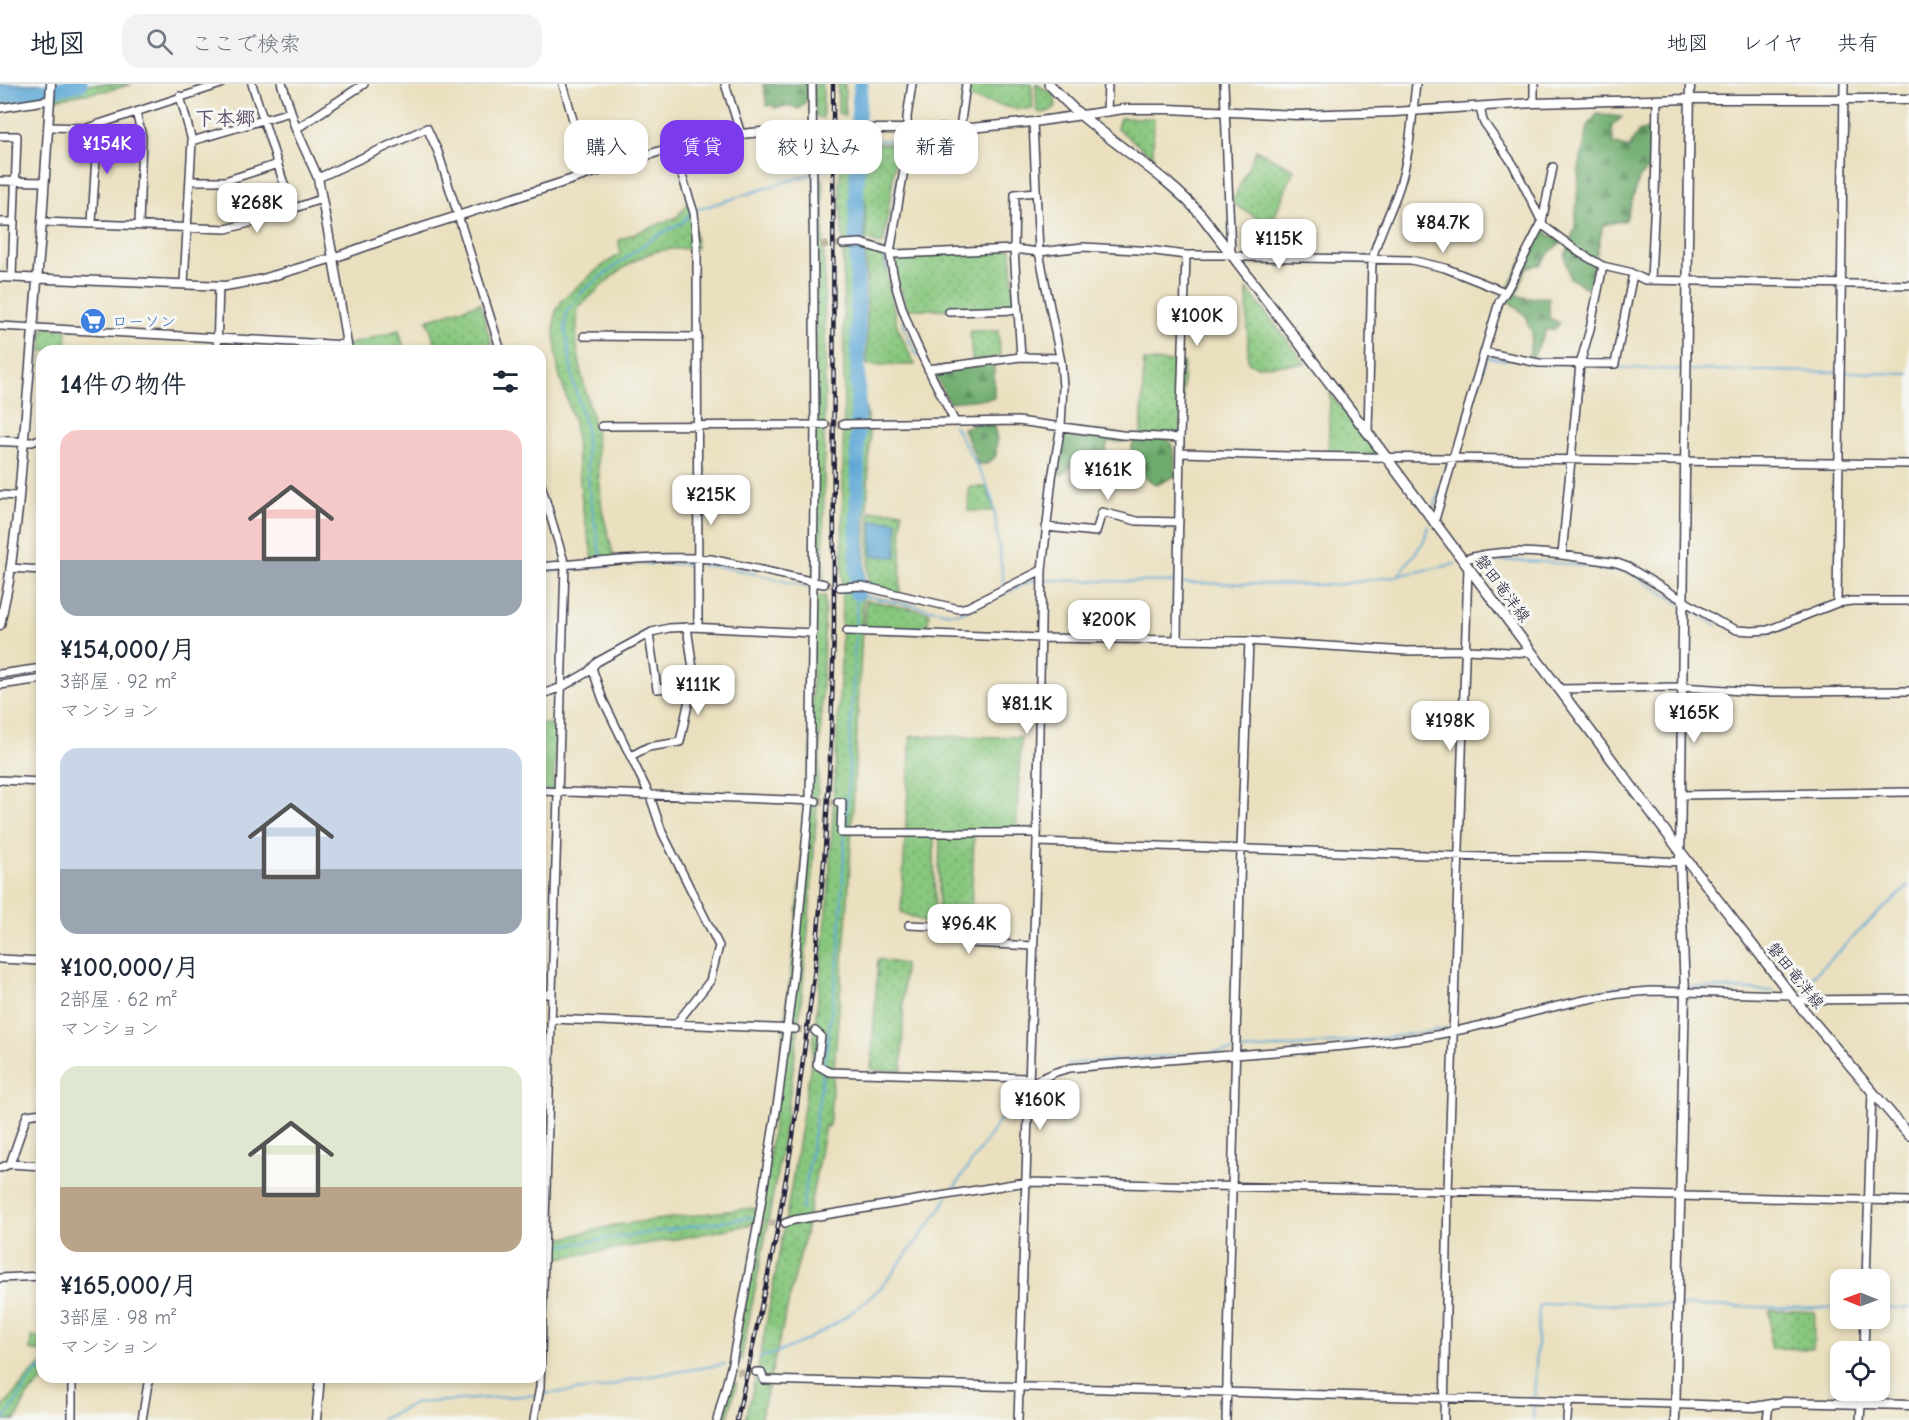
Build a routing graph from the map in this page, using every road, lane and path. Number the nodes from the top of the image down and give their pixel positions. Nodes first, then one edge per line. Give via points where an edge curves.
1 (51, 84) edge
2 (221, 84) edge
3 (252, 84) edge
4 (282, 84) edge
5 (364, 84) edge
6 (563, 84) edge
7 (725, 84) edge
8 (812, 84) edge
9 (912, 84) edge
10 (966, 84) edge
11 (1049, 84) edge
12 (1108, 84) edge
13 (1224, 84) edge
14 (1416, 84) edge
15 (1534, 84) edge
16 (1690, 84) edge
17 (1844, 84) edge
18 (180, 96) junction
19 (50, 99) junction
20 (1690, 99) junction
21 (1844, 99) junction
22 (1909, 99) edge
23 (1658, 100) junction
24 (1534, 103) junction
25 (1480, 107) junction
26 (0, 108) edge
27 (1225, 111) junction
28 (1413, 111) junction
29 (136, 112) junction
30 (290, 112) junction
31 (1107, 112) junction
32 (1081, 116) junction
33 (573, 120) edge
34 (737, 120) edge
35 (816, 120) edge
36 (907, 120) edge
37 (961, 120) edge
38 (264, 121) junction
39 (1033, 123) junction
40 (98, 124) junction
41 (48, 127) junction
42 (978, 128) edge
43 (296, 129) junction
44 (0, 136) edge
45 (192, 141) junction
46 (278, 164) junction
47 (1553, 167) dead end
48 (588, 174) edge
49 (682, 174) edge
50 (817, 174) edge
51 (903, 174) edge
52 (318, 178) junction
53 (0, 181) edge
54 (190, 181) junction
55 (15, 182) junction
56 (44, 182) junction
57 (1036, 192) junction
58 (321, 199) junction
59 (292, 209) junction
60 (459, 216) junction
61 (0, 222) edge
62 (14, 222) junction
63 (42, 222) junction
64 (1542, 222) junction
65 (92, 223) junction
66 (139, 225) junction
67 (187, 226) junction
68 (843, 244) tunnel mouth
69 (1014, 249) junction
70 (890, 252) junction
71 (1039, 252) junction
72 (1186, 255) junction
73 (1231, 255) junction
74 (333, 258) junction
75 (1372, 260) junction
76 (1603, 266) junction
77 (1633, 274) junction
78 (0, 277) edge
79 (12, 277) junction
80 (38, 278) junction
81 (1651, 280) junction
82 (1687, 281) junction
83 (184, 283) junction
84 (1842, 284) junction
85 (219, 285) junction
86 (1909, 285) edge
87 (1505, 292) junction
88 (1018, 310) junction
89 (949, 312) dead end
90 (0, 326) edge
91 (33, 327) junction
92 (585, 336) dead end
93 (218, 337) junction
94 (698, 337) junction
95 (217, 345) edge
96 (312, 345) edge
97 (347, 345) edge
98 (498, 345) edge
99 (1484, 352) junction
100 (1021, 357) junction
101 (1060, 358) junction
102 (1580, 364) junction
103 (928, 369) junction
104 (955, 422) junction
105 (825, 424) tunnel mouth
106 (843, 424) tunnel mouth
107 (699, 425) junction
108 (815, 425) junction
109 (602, 426) dead end
110 (1061, 426) junction
111 (1368, 433) junction
112 (1180, 438) junction
113 (36, 440) edge
114 (0, 441) edge
115 (23, 442) junction
116 (1181, 453) junction
117 (1384, 457) junction
118 (1453, 458) junction
119 (1571, 459) junction
120 (1684, 461) junction
121 (1839, 463) junction
122 (1909, 464) edge
123 (0, 495) edge
124 (19, 496) junction
125 (546, 501) edge
126 (1179, 522) junction
127 (1434, 523) junction
128 (1046, 527) junction
129 (1562, 555) junction
130 (698, 558) junction
131 (1465, 564) junction
132 (565, 565) junction
133 (546, 567) edge
134 (10, 568) junction
135 (36, 570) edge
136 (1042, 570) junction
137 (4, 582) edge
138 (814, 582) junction
139 (824, 584) tunnel mouth
140 (840, 587) tunnel mouth
141 (1682, 600) junction
142 (1909, 601) edge
143 (1837, 603) junction
144 (0, 625) edge
145 (687, 627) junction
146 (698, 627) junction
147 (847, 631) dead end
148 (813, 633) junction
149 (649, 634) junction
150 (1042, 638) junction
151 (1177, 640) junction
152 (1249, 642) junction
153 (1466, 650) junction
154 (1532, 653) junction
155 (592, 668) junction
156 (36, 669) edge
157 (0, 674) edge
158 (36, 680) edge
159 (0, 685) edge
160 (693, 685) junction
161 (562, 687) junction
162 (1681, 687) junction
163 (1559, 689) junction
164 (1909, 691) edge
165 (546, 693) edge
166 (631, 756) junction
167 (0, 780) edge
168 (36, 782) edge
169 (546, 791) edge
170 (558, 792) junction
171 (1909, 792) edge
172 (1680, 795) junction
173 (650, 796) junction
174 (813, 800) junction
175 (838, 802) dead end
176 (1037, 833) junction
177 (1037, 842) junction
178 (1241, 848) junction
179 (1680, 851) junction
180 (1458, 855) junction
181 (1680, 862) junction
182 (909, 925) dead end
183 (1033, 946) junction
184 (0, 958) edge
185 (36, 961) edge
186 (1685, 993) junction
187 (546, 994) edge
188 (552, 994) junction
189 (1793, 997) junction
190 (1909, 999) edge
191 (551, 1019) junction
192 (676, 1024) junction
193 (786, 1028) junction
194 (795, 1029) tunnel mouth
195 (815, 1031) dead end
196 (1453, 1032) junction
197 (1235, 1055) junction
198 (1029, 1081) junction
199 (1872, 1090) junction
200 (546, 1097) edge
201 (548, 1100) junction
202 (36, 1114) edge
203 (546, 1116) edge
204 (1909, 1135) edge
205 (9, 1164) junction
206 (36, 1166) edge
207 (0, 1168) edge
208 (1026, 1182) junction
209 (1233, 1187) junction
210 (1449, 1191) junction
211 (1680, 1197) junction
212 (1869, 1201) junction
213 (1909, 1201) edge
214 (785, 1223) tunnel mouth
215 (1866, 1269) edge
216 (36, 1276) edge
217 (0, 1278) edge
218 (756, 1372) tunnel mouth
219 (72, 1383) edge
220 (148, 1383) edge
221 (319, 1383) edge
222 (540, 1383) edge
223 (1020, 1387) junction
224 (1228, 1393) junction
225 (1445, 1399) junction
226 (1861, 1401) edge
227 (1568, 1402) junction
228 (1675, 1404) junction
229 (1861, 1404) junction
230 (1769, 1405) junction
231 (1909, 1405) edge
232 (72, 1420) edge
233 (142, 1420) edge
234 (316, 1420) edge
235 (534, 1420) edge
236 (717, 1420) edge
237 (1018, 1420) edge
238 (1226, 1420) edge
239 (1444, 1420) edge
240 (1567, 1420) edge
241 (1675, 1420) edge
242 (1767, 1420) edge
243 (1860, 1420) edge

1 - 19 street
2 - 18 street
3 - 38 street
4 - 30 street
5 - 43 street
6 - 33 street
7 - 34 street
8 - 35 street
9 - 36 street
10 - 37 street
11 - 32 main road, 磐田竜洋線
12 - 31 street
13 - 27 street
14 - 28 street
15 - 24 street
16 - 20 street
17 - 21 street
18 - 29 street
18 - 45 street
19 - 26 street
19 - 41 street
20 - 21 street
20 - 23 street
20 - 82 street
21 - 22 street
21 - 84 street
23 - 24 street
23 - 81 street
24 - 25 street
25 - 28 street
25 - 64 street via 1483,121 1514,164
27 - 28 street via 1298,115
27 - 31 street
27 - 73 street
28 - 75 street via 1400,187
29 - 40 street
29 - 66 street via 142,136
30 - 38 street
30 - 43 street
31 - 32 street
32 - 39 street
32 - 73 main road, 磐田竜洋線 via 1188,199
38 - 45 street
38 - 46 street
39 - 42 street
39 - 57 street
40 - 41 street via 87,128
40 - 65 street
41 - 56 street
43 - 52 street
44 - 55 street via 17,136
45 - 54 street
46 - 54 street via 225,181
46 - 59 street
47 - 64 street
48 - 60 street
49 - 94 street via 694,213
50 - 108 street
51 - 70 street
52 - 58 street
52 - 60 street via 427,128
53 - 55 street
54 - 67 street
55 - 56 street
55 - 62 street
56 - 63 street
57 - 69 street via 1015,194
57 - 71 street
58 - 59 street
58 - 74 street
59 - 67 street via 226,229
60 - 74 street
60 - 98 street
61 - 62 street
62 - 79 street
63 - 65 street
63 - 80 street
64 - 76 street via 1580,254
64 - 87 street
65 - 66 street
66 - 67 street
67 - 83 street
68 - 70 street via 861,243
69 - 70 street
69 - 71 street
69 - 88 street
70 - 103 street via 909,329
71 - 72 street via 1083,247
71 - 101 street
72 - 73 street
72 - 112 street
73 - 75 street
73 - 111 main road, 磐田竜洋線
74 - 85 street via 259,280
74 - 97 street
75 - 87 street via 1411,260 1445,268
75 - 111 street
76 - 77 street
76 - 102 street
77 - 81 street
77 - 102 street via 1615,364
78 - 79 street
79 - 80 street
80 - 83 street
80 - 91 street
81 - 82 street
82 - 84 street
82 - 120 street
83 - 85 street
84 - 86 street
84 - 121 street
85 - 93 street
87 - 99 street
88 - 89 street
88 - 100 street
90 - 91 street
91 - 93 street
91 - 115 street
92 - 94 street
93 - 95 street
93 - 96 street
94 - 107 street
99 - 102 street via 1539,363
99 - 118 street
100 - 101 street
100 - 103 street
101 - 110 street
102 - 119 street
103 - 104 street
104 - 106 street
104 - 110 street via 1018,421
105 - 108 street
107 - 108 street
107 - 109 street
107 - 130 street
108 - 138 street
110 - 112 street
110 - 128 street
111 - 117 main road, 磐田竜洋線
112 - 116 street
113 - 115 street
114 - 115 street
115 - 124 street
116 - 117 street
116 - 126 street
117 - 118 street
117 - 127 main road, 磐田竜洋線
118 - 119 street
118 - 127 street
119 - 120 street
119 - 129 street
120 - 121 street
120 - 141 street
121 - 122 street
121 - 143 street
123 - 124 street
124 - 134 street
125 - 132 street
126 - 128 street via 1137,521 1102,512 1096,532
126 - 151 street
127 - 131 main road, 磐田竜洋線
128 - 136 street
129 - 131 street via 1511,553 1473,557
129 - 141 street via 1628,567
130 - 132 street
130 - 138 street
130 - 146 street
131 - 153 street
131 - 154 main road, 磐田竜洋線
132 - 133 street
132 - 161 street
134 - 135 street
134 - 137 street
136 - 140 street via 959,609 862,586
136 - 150 street
137 - 144 street
138 - 139 street
138 - 148 street
141 - 143 street via 1737,630 1752,631 1768,630
141 - 162 street
142 - 143 street
145 - 146 street
145 - 149 street
145 - 160 street
146 - 148 street
147 - 150 street
148 - 174 street
149 - 155 street
149 - 160 street via 657,689
150 - 151 street
150 - 176 street
151 - 152 street
152 - 153 street via 1407,651
152 - 178 street
153 - 154 street
153 - 180 street
154 - 163 main road, 磐田竜洋線
155 - 161 street
155 - 166 street
156 - 157 street
158 - 159 street
160 - 166 street via 680,742 648,747
161 - 165 street
161 - 170 street
162 - 163 street
162 - 164 street via 1758,692
162 - 172 street
163 - 179 main road, 磐田竜洋線
166 - 173 street
167 - 168 street
169 - 170 street
170 - 173 street
170 - 188 street
171 - 172 street
172 - 179 street
173 - 174 street
173 - 192 street via 662,832 719,946 710,981
174 - 193 street
175 - 176 street via 842,802 841,833
176 - 177 street
177 - 178 street
177 - 183 street
178 - 180 street
178 - 197 street
179 - 181 street
179 - 189 main road, 磐田竜洋線
180 - 181 street
180 - 196 street
181 - 186 street
182 - 183 street via 932,926 970,943
183 - 198 street
184 - 185 street
186 - 189 street
186 - 196 street via 1606,995
186 - 211 street
187 - 188 street
188 - 191 street
189 - 190 street
189 - 199 main road, 磐田竜洋線
191 - 192 street
191 - 201 street
192 - 193 street
193 - 194 street
193 - 236 street via 734,1372
195 - 198 street via 820,1036 817,1065 829,1072
196 - 197 street via 1362,1045
196 - 210 street
197 - 198 street via 1070,1068
197 - 209 street
198 - 208 street
199 - 204 main road, 磐田竜洋線
199 - 212 street
200 - 201 street
201 - 203 street
202 - 205 street via 27,1115
205 - 206 street
205 - 207 street
208 - 209 street
208 - 214 street
208 - 223 street
209 - 210 street
209 - 224 street
210 - 211 street
210 - 225 street
211 - 212 street
211 - 228 street
212 - 213 street
212 - 215 street
216 - 217 street
218 - 223 street via 761,1372 764,1380
219 - 232 street
220 - 233 street
221 - 234 street
222 - 235 street
223 - 224 street
223 - 237 street
224 - 225 street
224 - 238 street
225 - 227 street
225 - 239 street
226 - 229 street
227 - 228 street
227 - 240 street
228 - 230 street
228 - 241 street
229 - 230 street
229 - 231 street
229 - 243 street
230 - 242 street

